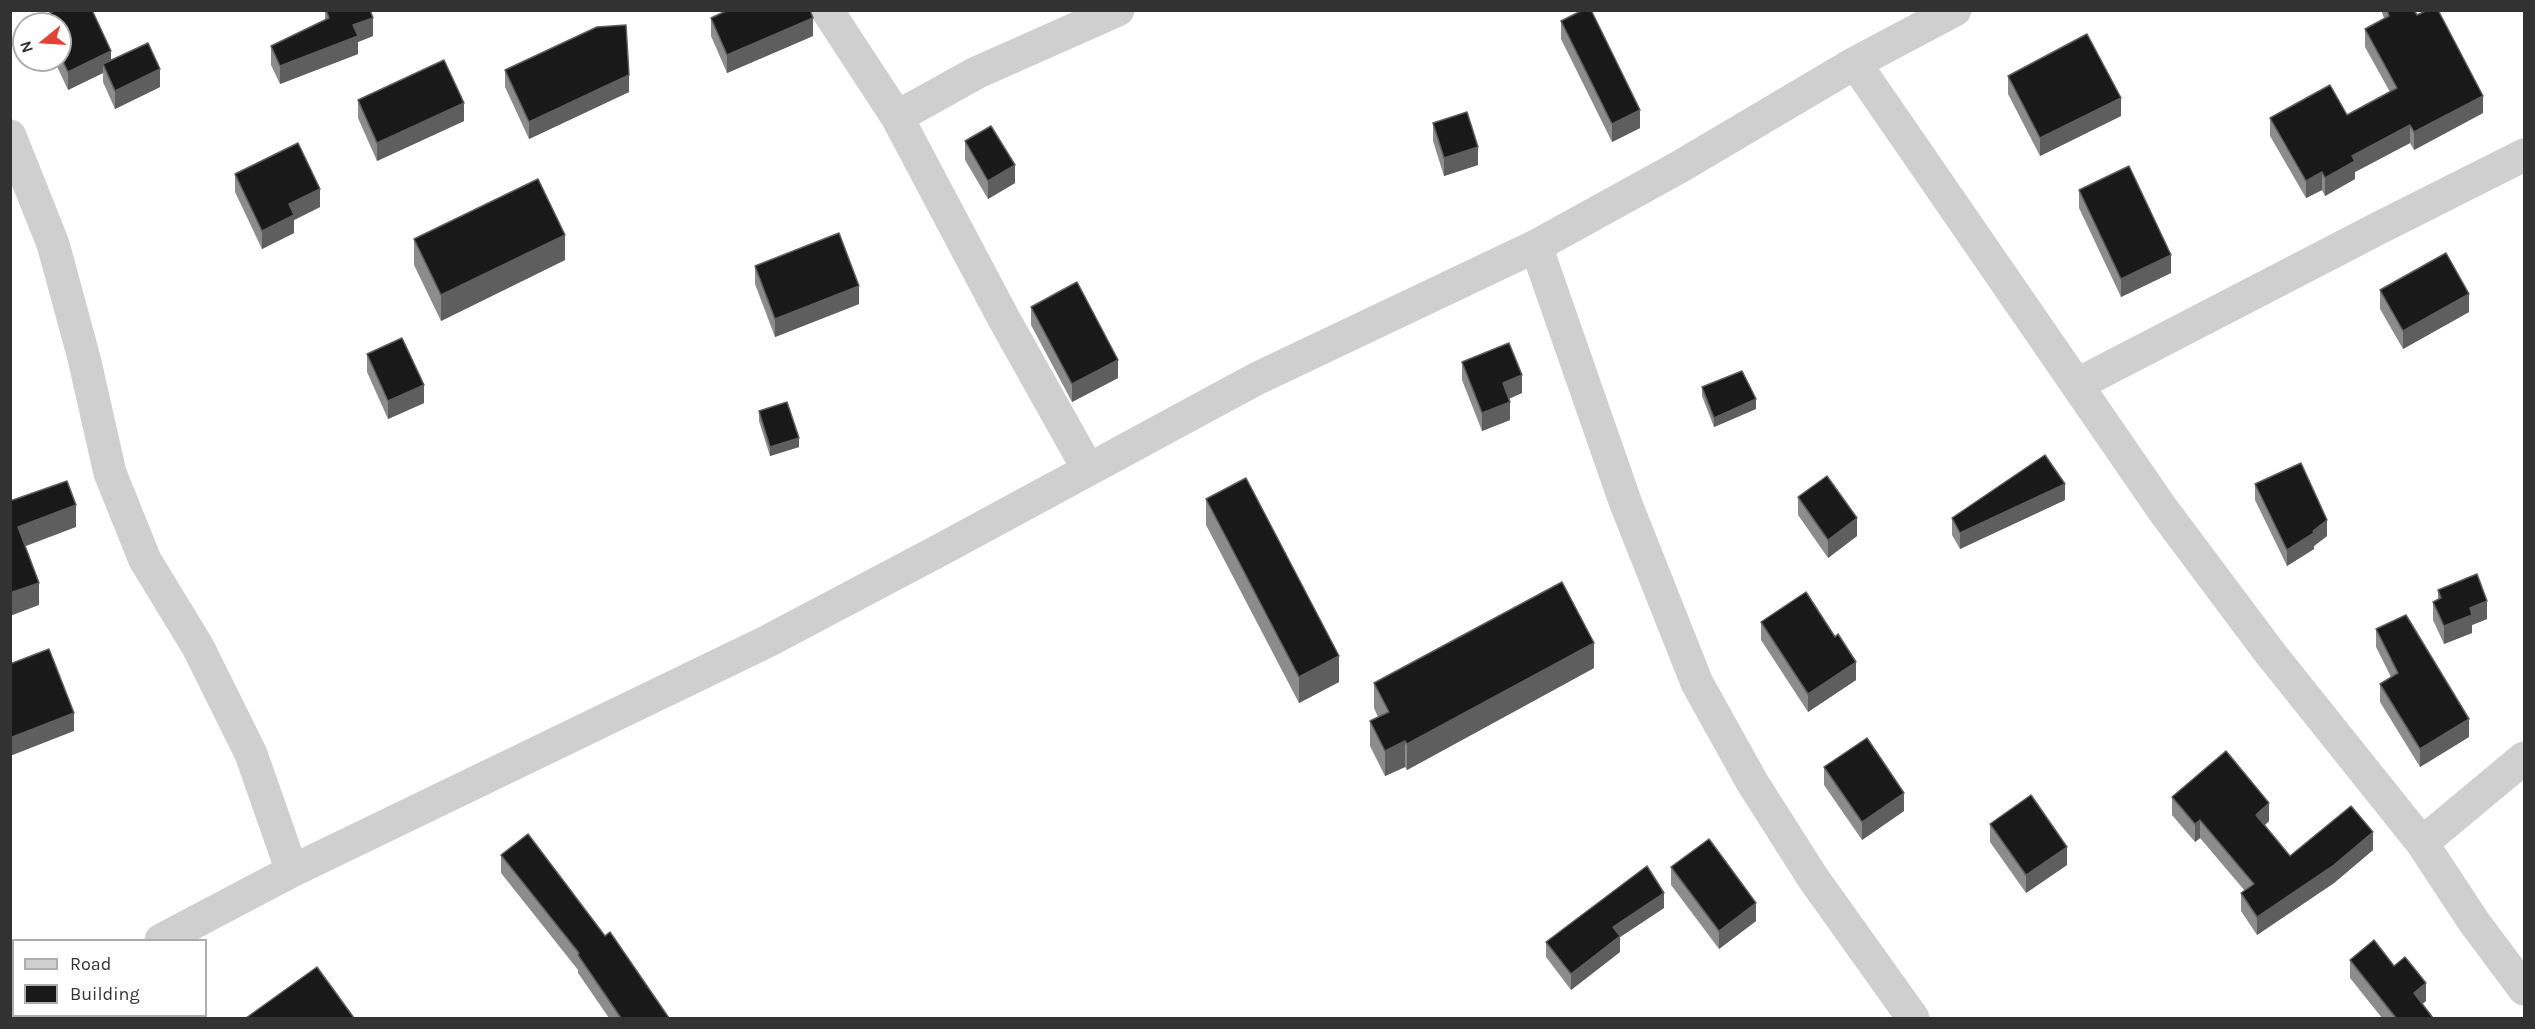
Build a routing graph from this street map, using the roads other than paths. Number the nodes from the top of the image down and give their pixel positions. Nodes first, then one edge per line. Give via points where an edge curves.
1 (827, 10) edge
2 (1118, 10) edge
3 (1955, 10) edge
4 (1855, 63) junction
5 (897, 117) junction
6 (10, 136) edge
7 (2524, 155) edge
8 (1536, 246) junction
9 (2078, 384) junction
10 (1088, 469) junction
11 (2524, 758) edge
12 (2422, 843) junction
13 (292, 871) junction
14 (163, 939) edge
15 (2524, 990) edge
16 (1913, 1018) edge

1 - 5 street
2 - 5 street via 976,73
3 - 4 street
4 - 8 street
4 - 9 street
5 - 10 street
6 - 13 street via 53,244 110,473 146,560 198,646 251,754
7 - 9 street
8 - 10 street via 1256,379
8 - 16 street via 1626,504 1697,683 1752,782 1813,878
9 - 12 street via 2163,510 2270,653
10 - 13 street via 766,642
11 - 12 street
12 - 15 street
13 - 14 street

